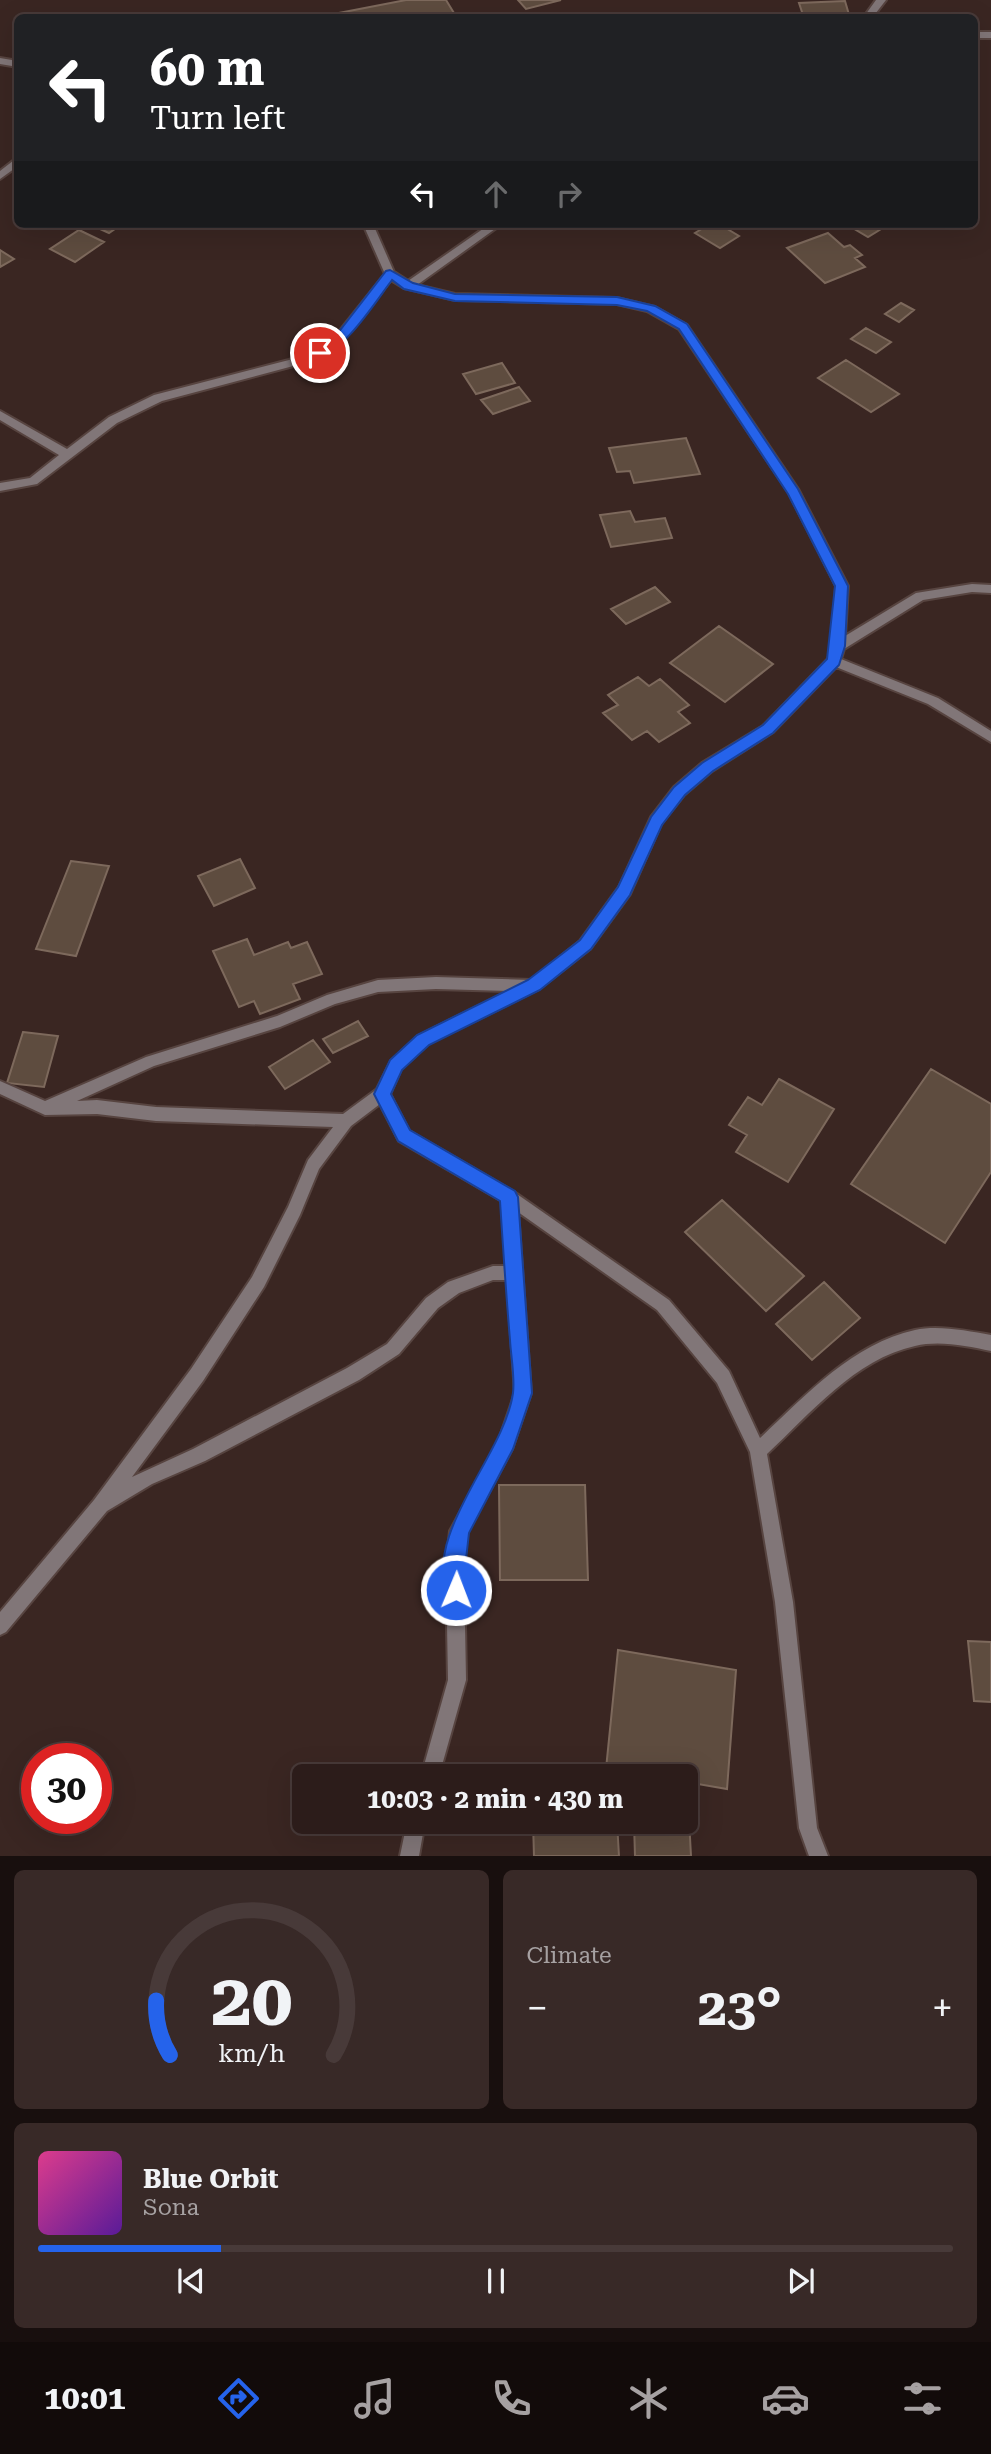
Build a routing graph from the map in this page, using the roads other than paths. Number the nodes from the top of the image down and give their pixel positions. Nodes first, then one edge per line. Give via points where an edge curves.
1 (881, 0) edge
2 (870, 14) edge
3 (14, 164) edge
4 (0, 176) edge
5 (370, 228) edge
6 (491, 228) edge
7 (390, 274) junction
8 (408, 286) junction
9 (0, 415) edge
10 (68, 455) junction
11 (0, 487) edge
12 (991, 589) edge
13 (836, 654) junction
14 (991, 737) edge
15 (534, 985) junction
16 (0, 1087) edge
17 (382, 1094) junction
18 (46, 1108) junction
19 (345, 1121) junction
20 (509, 1197) junction
21 (515, 1273) junction
22 (991, 1343) edge
23 (758, 1451) junction
24 (100, 1506) junction
25 (0, 1626) edge
26 (433, 1764) edge
27 (414, 1834) edge
28 (409, 1856) edge
29 (819, 1856) edge

1 - 2 street
3 - 4 street
5 - 7 street
6 - 8 street
7 - 8 street
7 - 10 street via 338,341 320,353 158,398 113,421
8 - 13 street via 455,297 617,301 651,309 683,327 794,492 842,586
9 - 10 street
10 - 11 street via 33,481
12 - 13 street via 920,596
13 - 14 street via 933,701
13 - 15 street via 768,729 707,767 679,791 656,821 625,890 585,945
15 - 17 street via 423,1040 396,1065
15 - 18 street via 378,986 151,1061
16 - 18 street
17 - 19 street
17 - 20 street via 404,1136
18 - 19 street
19 - 24 street via 313,1165 258,1282 197,1375
20 - 21 street
20 - 23 street via 663,1305 723,1377
21 - 24 street via 493,1273 454,1287 432,1303 393,1349 353,1374 200,1455 146,1478
21 - 26 street via 523,1393 506,1443 459,1531 455,1568 457,1680
22 - 23 street via 916,1338 859,1360
23 - 29 street via 784,1602 808,1828
24 - 25 street
27 - 28 street

